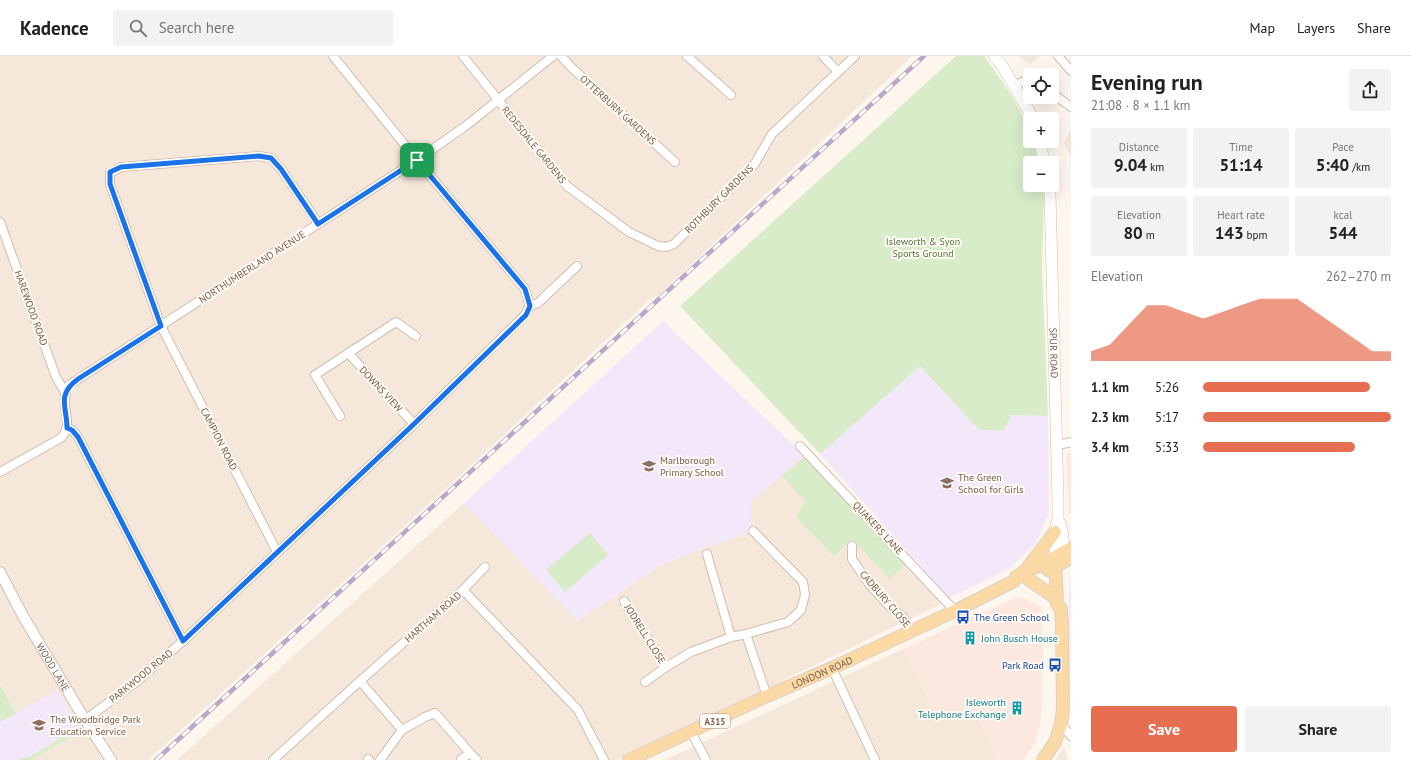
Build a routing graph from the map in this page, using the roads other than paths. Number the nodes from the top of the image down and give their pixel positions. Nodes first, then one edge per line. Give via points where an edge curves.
1 (333, 56) edge
2 (463, 56) edge
3 (553, 56) edge
4 (561, 56) edge
5 (687, 56) edge
6 (823, 56) edge
7 (855, 56) edge
8 (994, 56) edge
9 (1058, 56) edge
10 (1071, 71) edge
11 (838, 72) junction
12 (1023, 82) edge
13 (1014, 85) junction
14 (731, 94) dead end
15 (1059, 99) edge
16 (498, 100) junction
17 (1071, 108) edge
18 (1029, 112) edge
19 (417, 160) junction
20 (675, 162) dead end
21 (1050, 192) edge
22 (0, 222) edge
23 (318, 224) junction
24 (658, 246) joint
25 (577, 266) dead end
26 (530, 306) junction
27 (161, 326) junction
28 (416, 336) dead end
29 (348, 353) junction
30 (65, 392) junction
31 (340, 416) dead end
32 (414, 424) junction
33 (67, 428) junction
34 (1071, 442) edge
35 (1056, 445) junction
36 (800, 446) dead end
37 (0, 472) edge
38 (1057, 526) junction
39 (753, 531) dead end
40 (852, 546) dead end
41 (278, 552) junction
42 (708, 554) dead end
43 (1063, 558) edge
44 (485, 567) dead end
45 (0, 572) edge
46 (1022, 578) junction
47 (463, 590) junction
48 (624, 601) dead end
49 (1059, 604) junction
50 (955, 611) junction
51 (912, 630) junction
52 (746, 634) junction
53 (731, 637) junction
54 (183, 641) junction
55 (666, 667) junction
56 (832, 668) junction
57 (360, 681) junction
58 (645, 682) dead end
59 (767, 696) junction
60 (85, 720) junction
61 (1061, 724) junction
62 (402, 730) junction
63 (691, 732) junction
64 (1071, 736) edge
65 (470, 753) junction
66 (461, 759) dead end
67 (111, 760) edge
68 (273, 760) edge
69 (380, 760) edge
70 (477, 760) edge
71 (604, 760) edge
72 (629, 760) edge
73 (706, 760) edge
74 (875, 760) edge
75 (1043, 760) edge

1 - 19 street
2 - 16 street, REDESDALE GARDENS
3 - 16 street, NORTHUMBERLAND AVENUE
4 - 20 street, OTTERBURN GARDENS
5 - 14 street
6 - 11 street
7 - 11 street, ROTHBURY GARDENS
8 - 13 main road
9 - 10 street
11 - 24 street, ROTHBURY GARDENS via 772,134 754,165 674,244
12 - 13 street
13 - 18 main road
15 - 17 street
16 - 19 street, NORTHUMBERLAND AVENUE
16 - 24 street, REDESDALE GARDENS via 567,186 629,232
19 - 23 street, NORTHUMBERLAND AVENUE
19 - 26 street via 525,289
21 - 35 main road, SPUR ROAD
22 - 30 street, HAREWOOD ROAD via 56,377
23 - 27 street, NORTHUMBERLAND AVENUE
23 - 27 street, CAMPION ROAD via 271,158 259,156 121,167 110,172 110,184
25 - 26 street, PARKWOOD ROAD via 538,303
26 - 32 street, PARKWOOD ROAD via 526,315
27 - 30 street, NORTHUMBERLAND AVENUE via 69,385
27 - 41 street, CAMPION ROAD
28 - 29 street via 396,322
29 - 31 street via 315,375
29 - 32 street, DOWNS VIEW
30 - 33 street
32 - 41 street, PARKWOOD ROAD
33 - 37 street via 61,438
33 - 54 street via 78,437
34 - 35 street
35 - 38 main road, SPUR ROAD
36 - 50 street, QUAKERS LANE
38 - 43 main road, SPUR ROAD
38 - 46 main road
39 - 52 street via 803,582 805,595 801,610 788,622
40 - 51 street, CADBURY CLOSE via 852,559 869,584
41 - 54 street, PARKWOOD ROAD
42 - 53 street
43 - 46 main road, LONDON ROAD / A315
43 - 49 main road
44 - 47 street
45 - 60 street, WOOD LANE
46 - 49 main road via 1047,590
46 - 50 main road, LONDON ROAD / A315
47 - 57 street, HARTHAM ROAD
47 - 71 street, HARTHAM ROAD via 578,710
48 - 55 street, JODRELL CLOSE
49 - 61 main road via 1063,704
50 - 51 main road, LONDON ROAD / A315
51 - 56 main road, LONDON ROAD / A315
52 - 53 street
52 - 59 street
53 - 55 street via 691,652
54 - 60 street, PARKWOOD ROAD via 135,683
55 - 58 street
56 - 59 main road, LONDON ROAD / A315
56 - 74 street
57 - 62 street
57 - 68 street, HARTHAM ROAD
59 - 63 main road, LONDON ROAD / A315
60 - 67 street, WOOD LANE
61 - 64 street
61 - 75 main road via 1055,742
62 - 65 street via 435,713
62 - 69 street
63 - 72 main road, LONDON ROAD / A315
63 - 73 street
65 - 66 street
65 - 70 street

